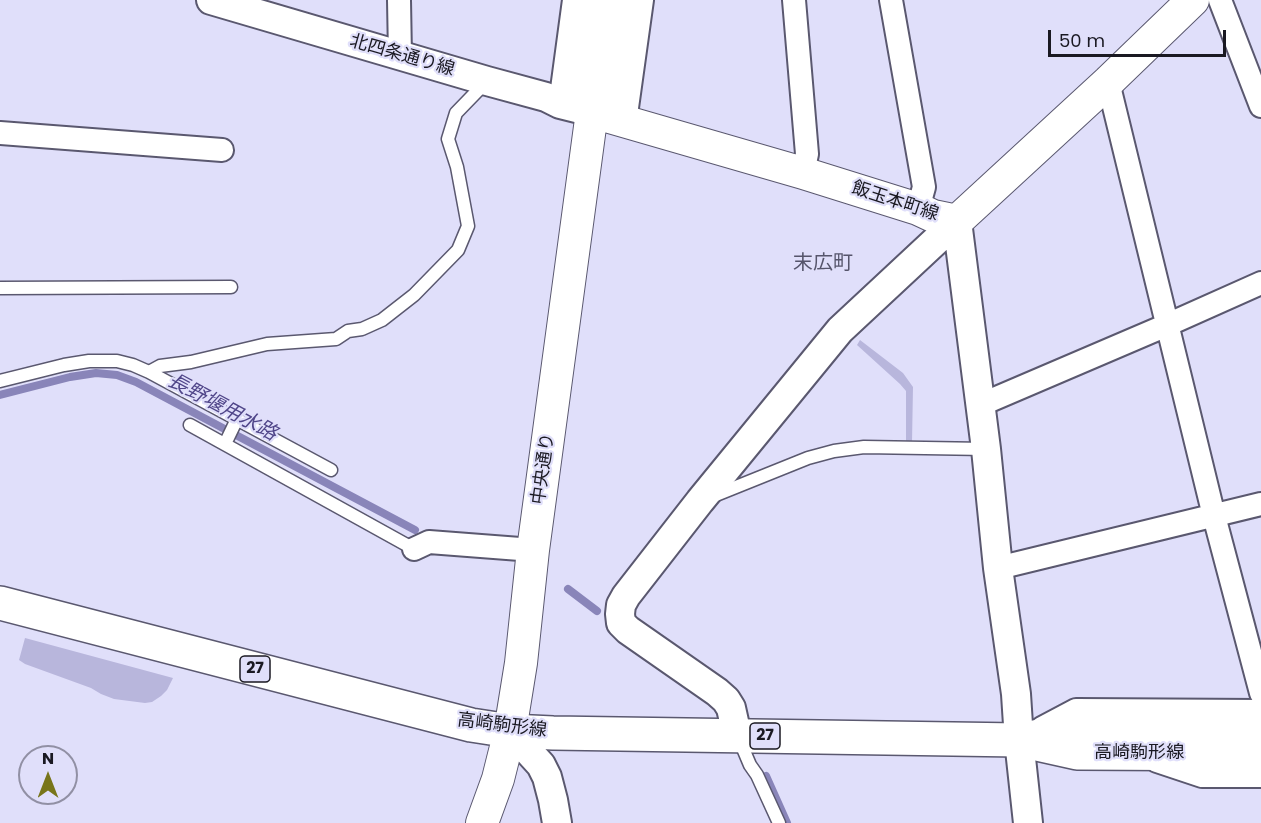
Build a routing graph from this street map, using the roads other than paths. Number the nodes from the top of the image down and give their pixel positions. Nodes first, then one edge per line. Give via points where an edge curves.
1 (211, 0) edge
2 (399, 0) edge
3 (574, 0) edge
4 (596, 0) edge
5 (621, 0) edge
6 (642, 0) edge
7 (794, 0) edge
8 (891, 0) edge
9 (1193, 0) edge
10 (1220, 0) edge
11 (400, 56) junction
12 (487, 81) junction
13 (1108, 82) junction
14 (560, 104) junction
15 (1261, 106) edge
16 (592, 112) junction
17 (625, 122) junction
18 (0, 133) edge
19 (222, 150) dead end
20 (803, 174) junction
21 (918, 209) junction
22 (957, 221) junction
23 (1261, 283) edge
24 (231, 287) dead end
25 (0, 288) edge
26 (1167, 325) junction
27 (149, 372) junction
28 (0, 381) edge
29 (980, 405) junction
30 (236, 422) junction
31 (190, 425) dead end
32 (227, 441) junction
33 (986, 449) junction
34 (331, 470) dead end
35 (700, 501) junction
36 (1261, 504) edge
37 (1214, 516) junction
38 (414, 549) joint
39 (533, 550) junction
40 (998, 568) junction
41 (0, 603) edge
42 (1261, 693) edge
43 (1261, 711) edge
44 (1261, 730) edge
45 (510, 731) junction
46 (1128, 731) junction
47 (737, 735) junction
48 (1019, 740) junction
49 (1261, 754) edge
50 (1261, 776) edge
51 (482, 823) edge
52 (557, 823) edge
53 (779, 823) edge
54 (1028, 823) edge

1 - 11 street, 北四条通り線
2 - 11 street
3 - 14 street
4 - 16 street via 584,90
5 - 16 street via 609,98
6 - 17 street
7 - 20 street via 807,154
8 - 21 street via 924,187
9 - 13 main road, 飯玉本町線
10 - 15 street
11 - 12 street, 北四条通り線
12 - 14 street, 北四条通り線
12 - 27 lane via 456,113 448,139 468,226 458,250 414,295 382,320 336,339 267,344 160,366
13 - 22 main road, 飯玉本町線
13 - 26 street
14 - 16 street, 北四条通り線
16 - 17 main road, 飯玉本町線
16 - 39 main road, 中央通り
17 - 20 main road, 飯玉本町線
18 - 19 street
20 - 21 main road, 飯玉本町線
21 - 22 main road, 飯玉本町線
22 - 29 street
22 - 35 street via 840,330
23 - 26 street
24 - 25 lane
26 - 29 street
26 - 37 street
27 - 28 lane via 117,361 89,361
27 - 30 lane
29 - 33 street
30 - 32 lane
30 - 34 lane
31 - 32 lane
32 - 38 lane
33 - 35 lane via 864,447 834,451
33 - 40 street
35 - 47 street via 626,596 621,605 621,623 726,700
36 - 37 street
37 - 40 street
37 - 42 street
38 - 39 street via 429,542
39 - 45 main road, 中央通り
40 - 48 street
41 - 45 main road, 高崎駒形線 / 27 via 471,725
43 - 46 street
44 - 46 main road, 高崎駒形線 / 27
45 - 47 main road, 高崎駒形線 / 27
45 - 51 main road, 中央通り
45 - 52 street via 541,765 554,800
46 - 48 main road, 高崎駒形線 / 27 via 1076,729
46 - 49 main road, 高崎駒形線 / 27
46 - 50 street via 1202,776
47 - 48 main road, 高崎駒形線 / 27
47 - 53 lane
48 - 54 street

